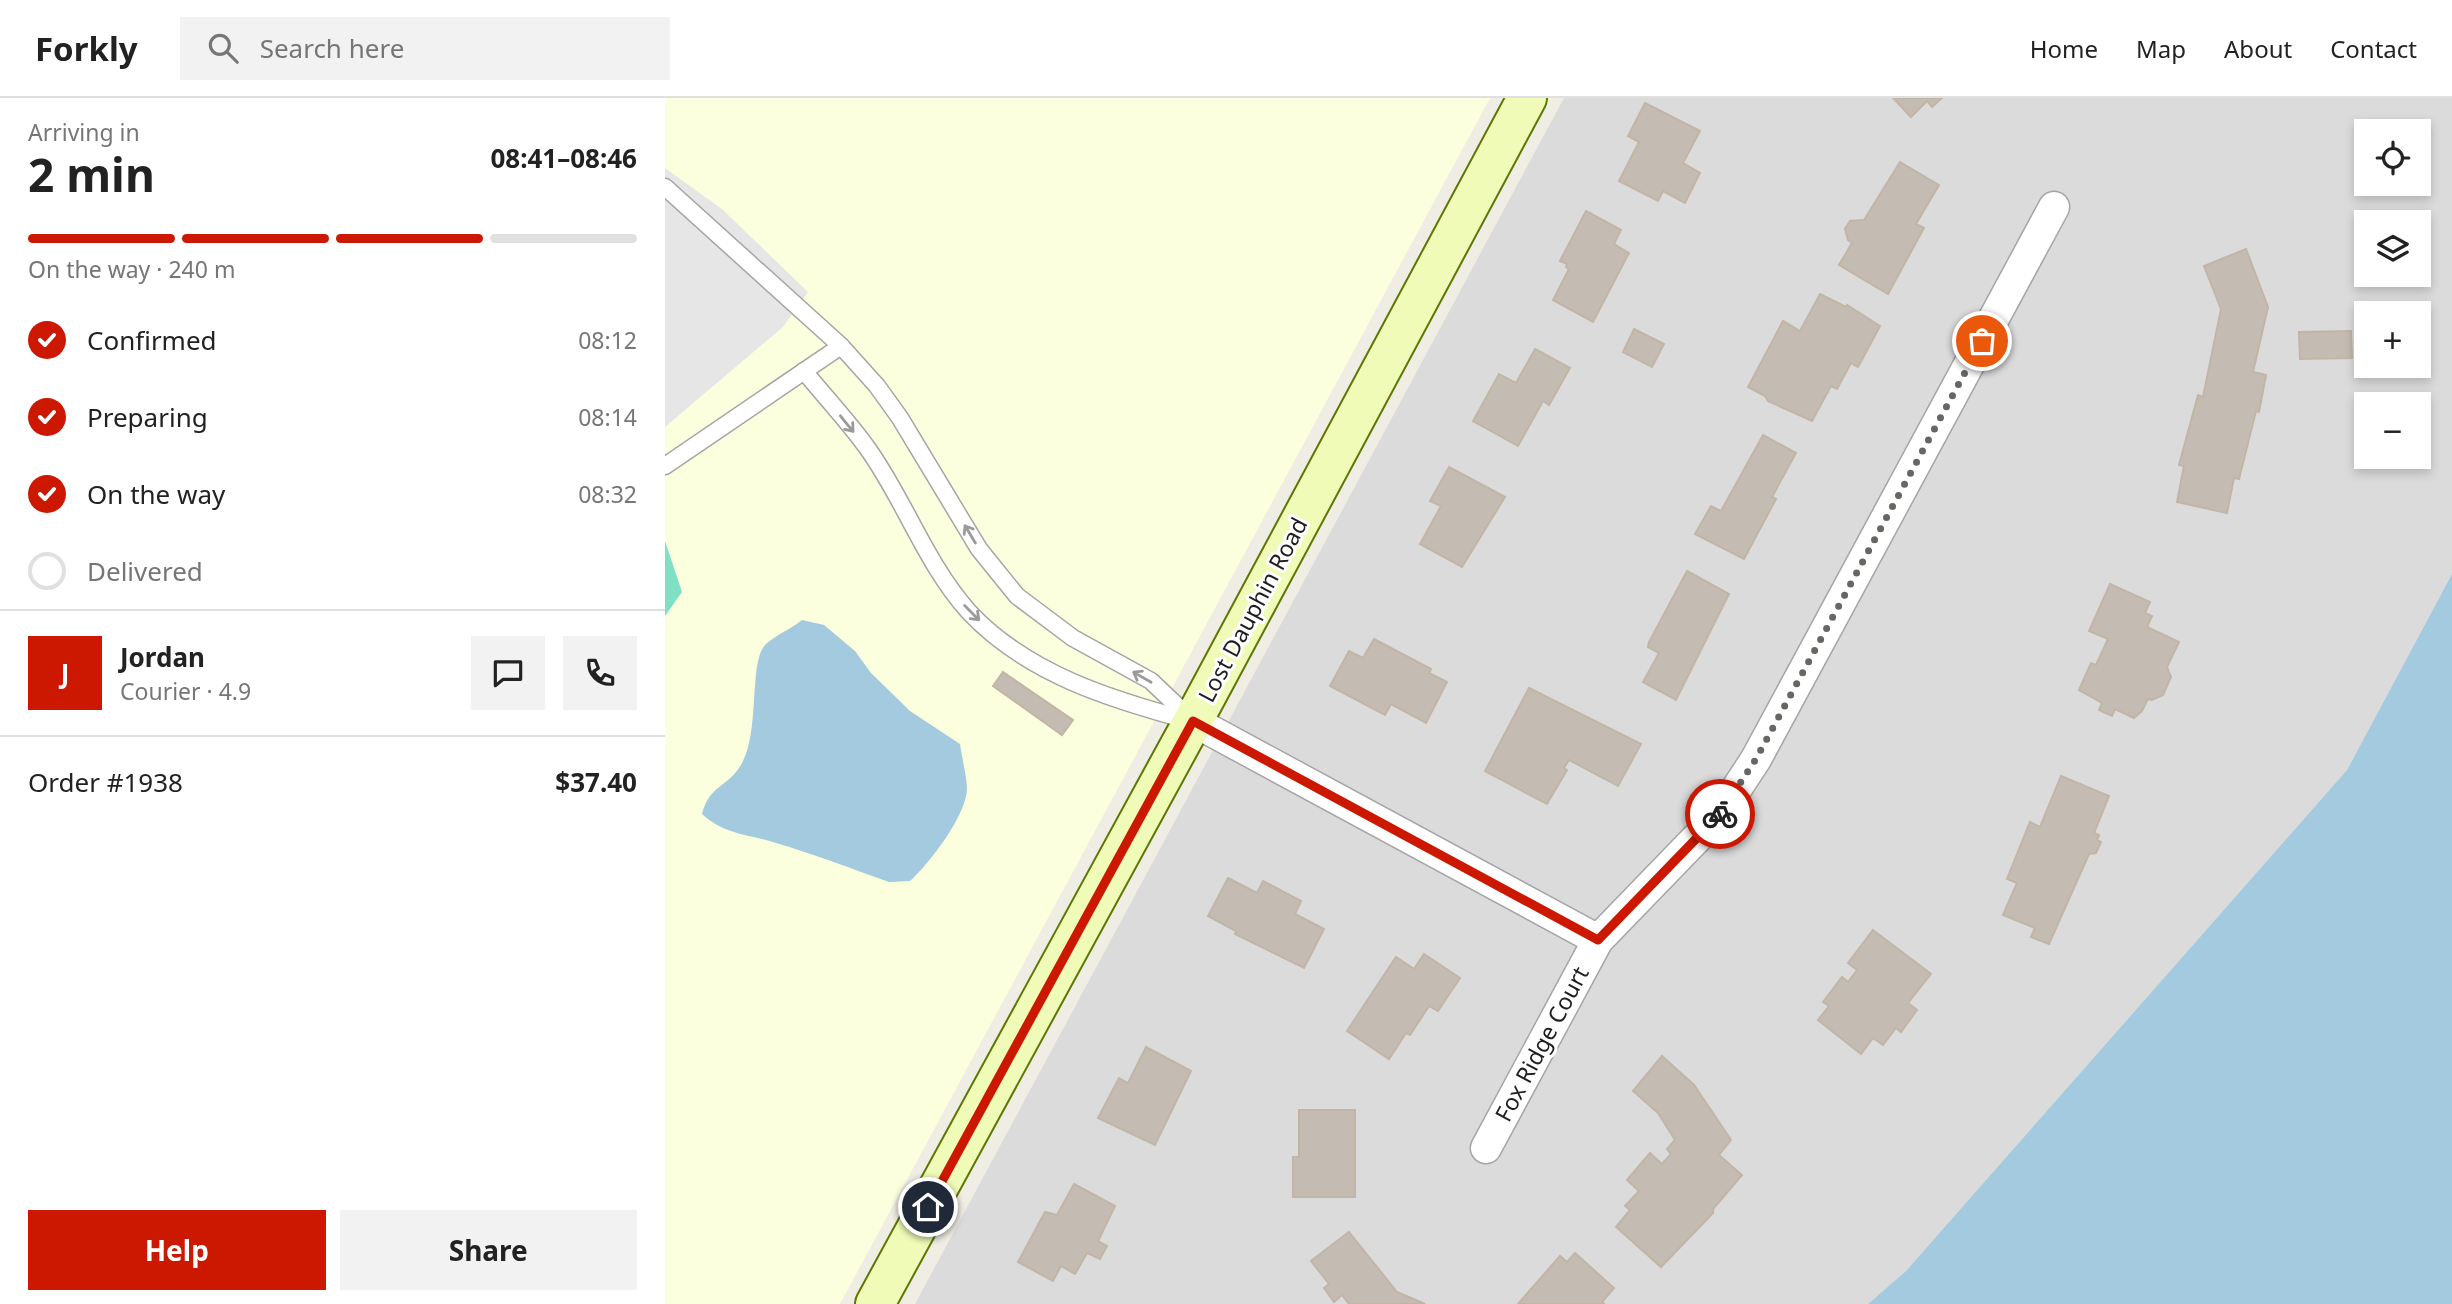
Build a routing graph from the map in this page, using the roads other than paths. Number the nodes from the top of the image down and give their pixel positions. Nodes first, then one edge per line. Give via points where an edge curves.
1 (1527, 98) edge
2 (665, 187) edge
3 (2054, 207) dead end
4 (841, 346) junction
5 (804, 371) junction
6 (665, 466) edge
7 (1193, 721) junction
8 (1598, 940) junction
9 (1486, 1148) dead end
10 (875, 1304) edge

1 - 7 main road, Lost Dauphin Road
2 - 4 lane
3 - 8 street, Fox Ridge Court via 1756,759 1720,814
4 - 5 lane
7 -> 4 lane via 1151,681 1073,638 1017,596 979,549 900,418
5 - 6 lane
5 -> 7 lane via 868,450 945,581 970,613 1009,645 1069,681 1118,701
7 - 8 street, Fox Ridge Court
7 - 10 main road, Lost Dauphin Road
8 - 9 street, Fox Ridge Court

